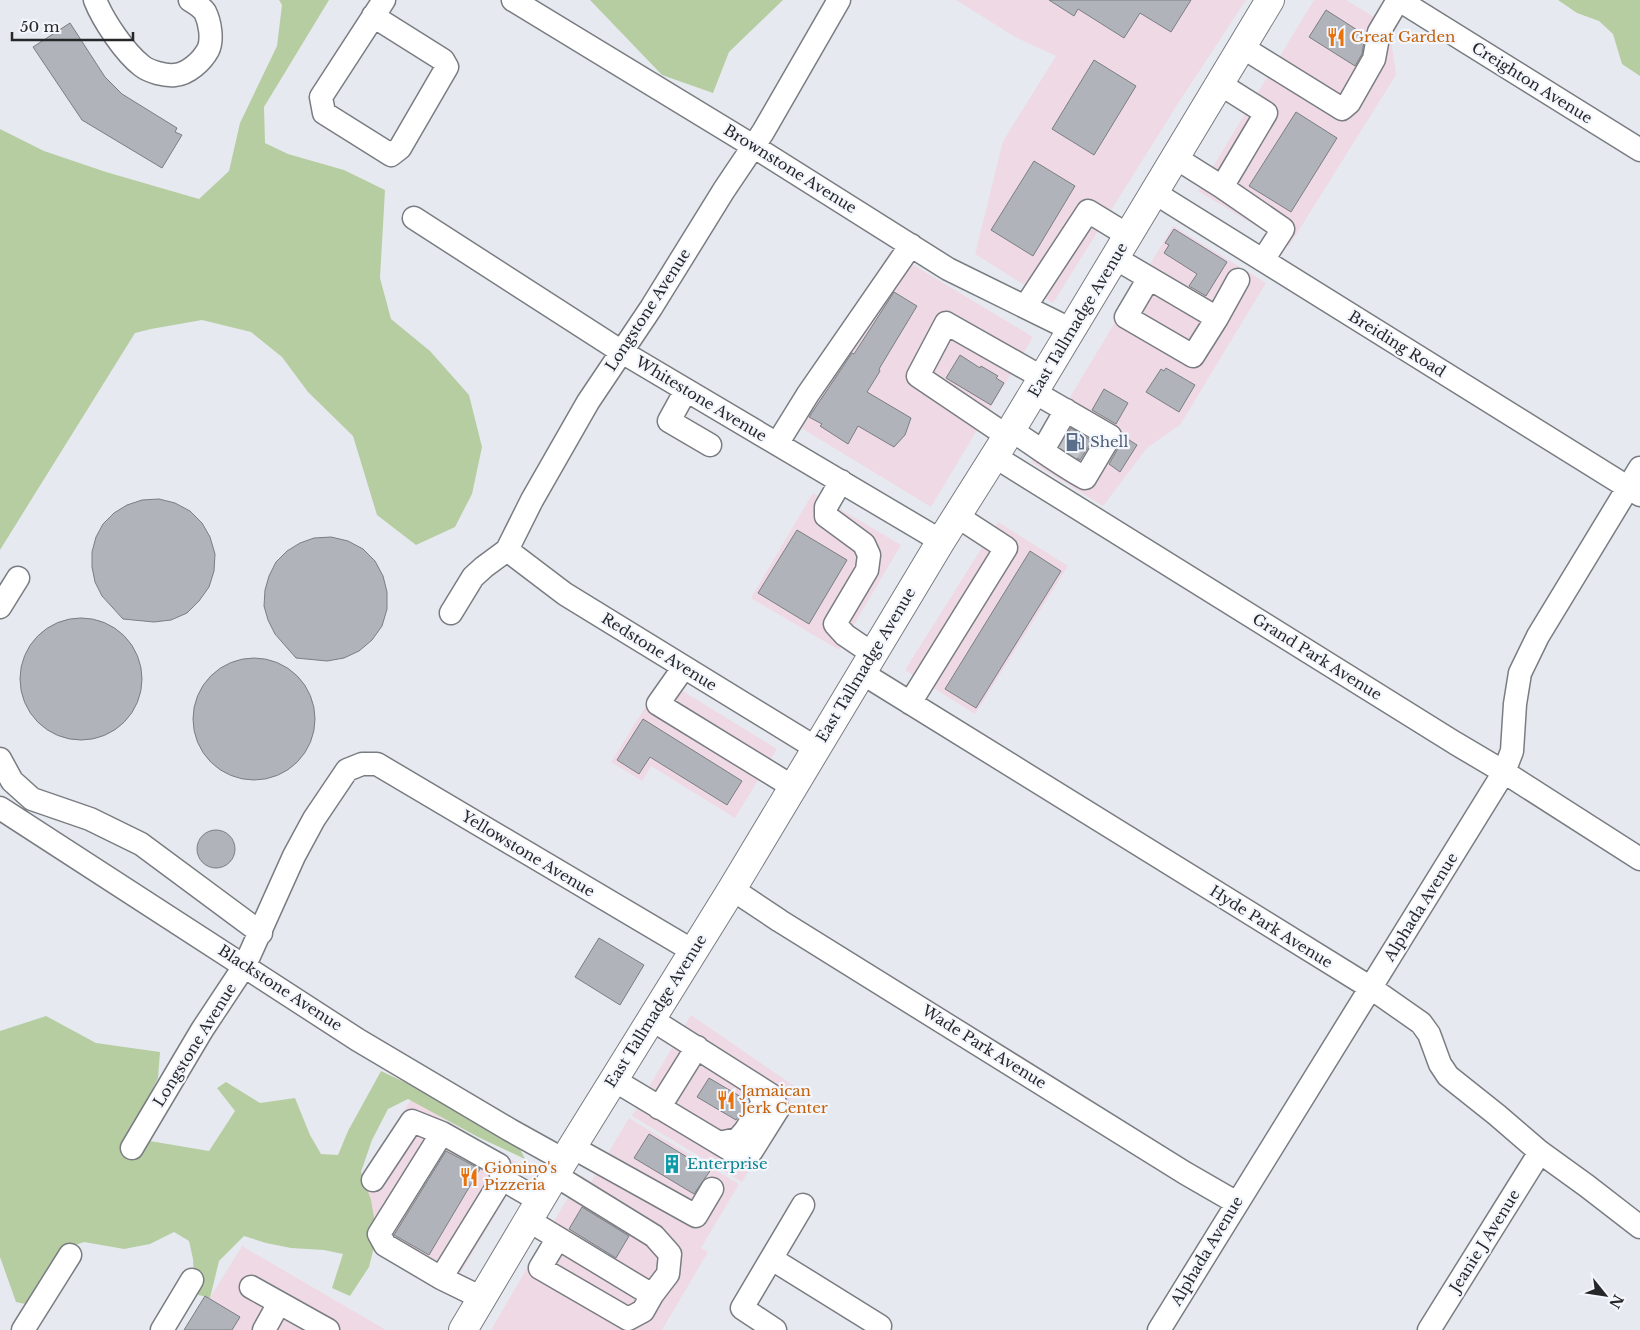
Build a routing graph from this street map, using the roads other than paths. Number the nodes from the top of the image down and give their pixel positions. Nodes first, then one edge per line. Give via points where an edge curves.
1 (95, 0) edge
2 (190, 0) edge
3 (513, 0) edge
4 (839, 0) edge
5 (1270, 0) edge
6 (1409, 3) edge
7 (379, 8) edge
8 (1242, 47) junction
9 (1220, 84) junction
10 (753, 146) junction
11 (1640, 150) edge
12 (1176, 158) junction
13 (1222, 186) junction
14 (1155, 193) junction
15 (414, 218) dead end
16 (911, 245) junction
17 (1122, 247) junction
18 (1263, 260) junction
19 (1149, 278) junction
20 (1238, 280) dead end
21 (1025, 307) junction
22 (1217, 318) junction
23 (1072, 330) junction
24 (622, 352) junction
25 (1038, 385) junction
26 (686, 390) junction
27 (1066, 410) junction
28 (1004, 441) junction
29 (777, 444) junction
30 (710, 445) dead end
31 (1060, 461) junction
32 (1640, 468) edge
33 (841, 481) junction
34 (1038, 484) junction
35 (1634, 491) edge
36 (1062, 499) junction
37 (957, 516) junction
38 (941, 541) junction
39 (507, 550) junction
40 (18, 578) dead end
41 (0, 607) edge
42 (451, 613) dead end
43 (868, 664) junction
44 (684, 667) junction
45 (910, 703) junction
46 (816, 748) junction
47 (0, 759) edge
48 (362, 764) joint
49 (1504, 772) junction
50 (793, 787) junction
51 (0, 808) edge
52 (1640, 859) edge
53 (732, 889) junction
54 (261, 933) junction
55 (693, 951) junction
56 (245, 966) junction
57 (1371, 988) junction
58 (651, 1019) junction
59 (697, 1047) junction
60 (614, 1080) junction
61 (659, 1108) junction
62 (442, 1133) junction
63 (132, 1148) dead end
64 (1540, 1152) junction
65 (564, 1161) junction
66 (502, 1179) junction
67 (373, 1180) dead end
68 (712, 1189) dead end
69 (1237, 1203) junction
70 (803, 1205) dead end
71 (534, 1211) junction
72 (1640, 1227) edge
73 (558, 1238) junction
74 (70, 1255) dead end
75 (772, 1259) junction
76 (442, 1278) junction
77 (192, 1280) dead end
78 (251, 1288) dead end
79 (652, 1294) junction
80 (482, 1298) junction
81 (279, 1303) junction
82 (23, 1330) edge
83 (162, 1330) edge
84 (264, 1330) edge
85 (328, 1330) edge
86 (463, 1330) edge
87 (775, 1330) edge
88 (879, 1330) edge
89 (1160, 1330) edge
90 (1430, 1330) edge

1 - 2 street via 126,49 142,66 158,73 176,75 193,68 208,49 210,31 204,11
3 - 10 street, Brownstone Avenue
4 - 10 street, Longstone Avenue
5 - 8 main road, East Tallmadge Avenue
6 - 8 street via 1379,32 1374,59 1349,103 1342,108
6 - 11 street, Creighton Avenue
7 - 7 street via 321,97 324,113 392,155 400,148 447,67 443,60
8 - 9 main road, East Tallmadge Avenue
9 - 12 main road, East Tallmadge Avenue
9 - 13 street via 1266,113
10 - 16 street, Brownstone Avenue
10 - 24 street, Longstone Avenue
12 - 13 street
12 - 14 main road, East Tallmadge Avenue
13 - 18 street via 1283,229
14 - 17 main road, East Tallmadge Avenue
14 - 18 street, Breiding Road
15 - 24 street, Whitestone Avenue
16 - 21 street, Brownstone Avenue via 948,269
16 - 29 street
17 - 19 street
17 - 21 street via 1088,211
17 - 23 main road, East Tallmadge Avenue
18 - 35 street, Breiding Road
19 - 22 street
19 - 22 street via 1126,317 1192,356
20 - 22 street
21 - 23 street, Brownstone Avenue
23 - 25 main road, East Tallmadge Avenue
24 - 26 street, Whitestone Avenue
24 - 39 street, Longstone Avenue via 583,410
25 - 27 street
25 - 28 main road, East Tallmadge Avenue
25 - 28 street via 946,323 918,376
26 - 29 street, Whitestone Avenue
26 - 30 street via 668,420
27 - 31 street
27 - 31 street via 1110,436 1085,478
28 - 31 street
28 - 34 street, Grand Park Avenue
28 - 37 main road, East Tallmadge Avenue
29 - 33 street, Whitestone Avenue
31 - 34 street
31 - 36 street
32 - 35 street, Alphada Avenue
33 - 38 street, Whitestone Avenue
33 - 43 street, Hyde Park Avenue via 826,507 826,516 864,544 869,555 867,570 835,624
34 - 36 street, Grand Park Avenue
35 - 49 street, Alphada Avenue via 1538,636 1520,673 1512,751
36 - 49 street, Grand Park Avenue
37 - 38 main road, East Tallmadge Avenue
37 - 45 street via 1006,548
38 - 43 main road, East Tallmadge Avenue
39 - 42 street, Longstone Avenue via 473,577
39 - 44 street, Redstone Avenue via 565,594
40 - 41 street
43 - 45 street, Hyde Park Avenue
43 - 46 main road, East Tallmadge Avenue
44 - 46 street, Redstone Avenue
44 - 50 street via 658,704
45 - 57 street, Hyde Park Avenue
46 - 50 main road, East Tallmadge Avenue
47 - 54 street via 12,781 32,799 90,819 141,844
48 - 54 street, Longstone Avenue via 347,770 314,819 294,856
48 - 55 street, Yellowstone Avenue via 376,764
49 - 52 street, Grand Park Avenue
49 - 57 street, Alphada Avenue
50 - 53 main road, East Tallmadge Avenue
51 - 56 street, Blackstone Avenue
53 - 55 main road, East Tallmadge Avenue
53 - 69 street, Wade Park Avenue
54 - 56 street, Longstone Avenue
55 - 58 main road, East Tallmadge Avenue
56 - 63 street, Longstone Avenue via 202,1030
56 - 65 street, Blackstone Avenue via 358,1040
57 - 64 street, Hyde Park Avenue via 1421,1023 1448,1076
57 - 69 street, Alphada Avenue
58 - 59 street
58 - 60 main road, East Tallmadge Avenue
59 - 61 street
59 - 61 street via 771,1095 778,1109 751,1152 740,1155
60 - 61 street
60 - 65 main road, East Tallmadge Avenue
62 - 66 street via 499,1165
62 - 67 street via 412,1121
62 - 76 street via 379,1234 384,1245
64 - 72 street, Hyde Park Avenue
64 - 90 street, Jeanie J Avenue
65 - 68 street via 696,1216
65 - 71 main road, East Tallmadge Avenue
65 - 79 street via 654,1236 670,1254 668,1274
66 - 71 street
66 - 76 street
69 - 89 street, Alphada Avenue
70 - 75 street
71 - 73 street
71 - 80 main road, East Tallmadge Avenue
73 - 79 street
73 - 79 street via 540,1268 628,1319 643,1311
74 - 82 street
75 - 87 street via 742,1308
75 - 88 street via 880,1326
76 - 80 street
77 - 83 street
78 - 81 street
80 - 86 main road, East Tallmadge Avenue
81 - 84 street
81 - 85 street

